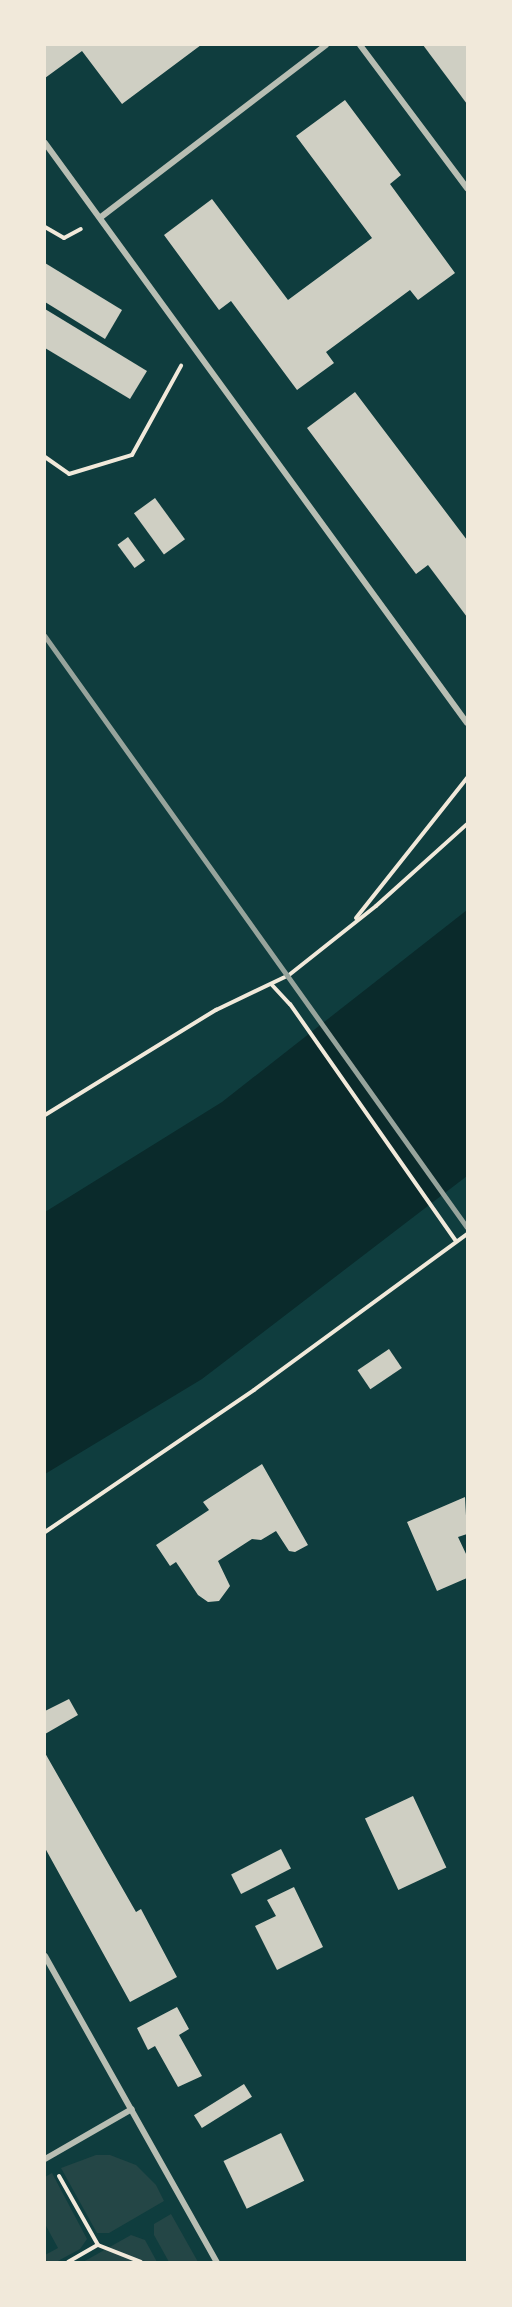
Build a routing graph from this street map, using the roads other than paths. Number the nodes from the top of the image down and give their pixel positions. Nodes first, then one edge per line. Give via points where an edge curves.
1 (326, 45) edge
2 (360, 45) edge
3 (45, 143) edge
4 (467, 188) edge
5 (101, 217) junction
6 (467, 723) edge
7 (45, 1956) edge
8 (132, 2109) junction
9 (45, 2159) edge
10 (217, 2262) edge

1 - 5 street
2 - 4 street
3 - 5 street
5 - 6 street
7 - 8 street
8 - 9 street
8 - 10 street

